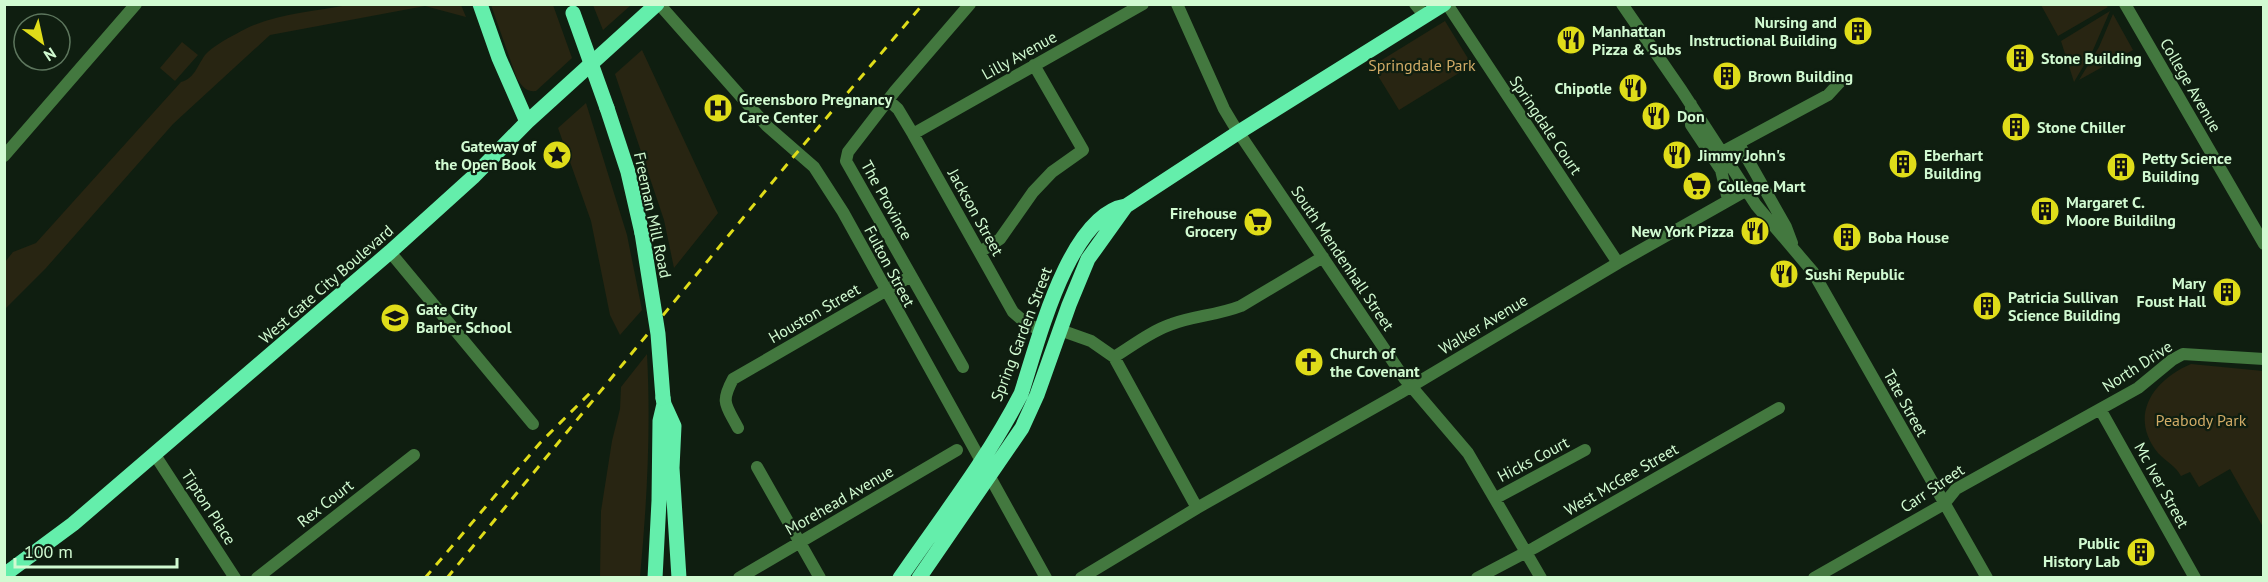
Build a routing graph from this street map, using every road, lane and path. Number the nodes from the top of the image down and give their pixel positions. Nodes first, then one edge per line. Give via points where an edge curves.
1 (136, 4) edge
2 (480, 4) edge
3 (658, 4) edge
4 (970, 4) edge
5 (1143, 4) edge
6 (1178, 4) edge
7 (1445, 4) edge
8 (1622, 4) edge
9 (2125, 4) edge
10 (571, 9) edge
11 (1419, 10) edge
12 (1034, 65) junction
13 (1840, 82) dead end
14 (888, 100) junction
15 (1691, 104) junction
16 (527, 122) junction
17 (1239, 132) junction
18 (913, 134) junction
19 (1739, 144) junction
20 (1722, 152) junction
21 (4, 156) edge
22 (1747, 190) junction
23 (1728, 200) junction
24 (1126, 206) junction
25 (2264, 244) edge
26 (1793, 247) junction
27 (390, 252) junction
28 (980, 252) junction
29 (1323, 257) junction
30 (1618, 263) junction
31 (910, 276) junction
32 (885, 291) junction
33 (1042, 330) junction
34 (1060, 330) junction
35 (1114, 357) junction
36 (2264, 359) edge
37 (963, 367) dead end
38 (1411, 385) junction
39 (664, 401) junction
40 (1779, 408) dead end
41 (2100, 409) junction
42 (533, 424) dead end
43 (738, 428) dead end
44 (957, 450) dead end
45 (1585, 450) dead end
46 (155, 455) junction
47 (414, 455) dead end
48 (981, 463) junction
49 (757, 468) dead end
50 (989, 478) junction
51 (1496, 498) junction
52 (1944, 504) junction
53 (1197, 508) junction
54 (800, 542) junction
55 (1527, 552) junction
56 (4, 575) edge
57 (235, 578) edge
58 (257, 578) edge
59 (655, 578) edge
60 (679, 578) edge
61 (738, 578) edge
62 (820, 578) edge
63 (900, 578) edge
64 (919, 578) edge
65 (1046, 578) edge
66 (1081, 578) edge
67 (1478, 578) edge
68 (1541, 578) edge
69 (1814, 578) edge
70 (1987, 578) edge
71 (2195, 578) edge

1 - 21 street
2 - 16 main road
3 - 16 main road, West Gate City Boulevard
3 - 32 street, Fulton Street via 767,126 814,167
4 - 14 street, The Province
5 - 12 street, Lilly Avenue
6 - 17 street, South Mendenhall Street via 1224,109
7 - 11 main road, Spring Garden Street
7 - 30 street, Springdale Court
8 - 15 street, Tate Street
9 - 25 street, College Avenue
10 - 39 main road, Freeman Mill Road, bridge via 628,172 658,334
11 - 17 main road, Spring Garden Street
12 - 18 street, Lilly Avenue
12 - 28 street via 1083,150 1052,172 1000,239
13 - 19 street via 1828,95
14 - 18 street, Jackson Street
14 - 31 street, The Province via 846,161
15 - 20 street, Tate Street
15 - 23 street, Tate Street via 1691,124 1720,170
16 - 27 main road, West Gate City Boulevard
17 - 24 main road, Spring Garden Street
17 - 29 street, South Mendenhall Street
18 - 28 street, Jackson Street
19 - 20 street
19 - 26 street, Tate Street via 1786,227
20 - 22 street, Tate Street
22 - 23 street, Walker Avenue
22 - 26 street, Tate Street via 1773,227
23 - 30 street, Walker Avenue
24 - 33 main road, Spring Garden Street via 1114,208 1084,237 1062,273
24 - 34 main road, Spring Garden Street via 1088,259
26 - 52 street, Tate Street via 1826,293
27 - 42 street
27 - 46 main road, West Gate City Boulevard
28 - 33 street, Jackson Street via 1013,312 1028,325
29 - 35 street via 1241,306 1169,324
29 - 38 street, South Mendenhall Street
30 - 38 street, Walker Avenue
31 - 32 street, Houston Street
31 - 37 street, The Province
32 - 43 street, Houston Street via 733,379 724,395
32 - 48 street, Fulton Street
33 - 48 main road, Spring Garden Street via 1021,394
34 - 35 street via 1091,341
34 - 50 main road, Spring Garden Street via 1022,428
35 - 53 street
36 - 41 street, North Drive via 2183,354 2138,388
38 - 51 street, South Mendenhall Street via 1468,453
38 - 53 street, Walker Avenue
39 - 59 main road, Freeman Mill Road
39 - 60 main road, Freeman Mill Road via 674,426 672,468
40 - 55 street, West McGee Street
41 - 52 street, Carr Street via 1956,489
41 - 71 street, Mc Iver Street
44 - 54 street, Morehead Avenue
45 - 51 street, Hicks Court
46 - 56 main road, West Gate City Boulevard via 68,529
46 - 57 street, Tipton Place
47 - 58 street, Rex Court
48 - 50 street, Fulton Street
48 - 63 main road, Spring Garden Street
49 - 54 street
50 - 64 main road, Spring Garden Street
50 - 65 street, Fulton Street
51 - 55 street, South Mendenhall Street
52 - 69 street, Carr Street
52 - 70 street, Tate Street
53 - 66 street, Walker Avenue
54 - 61 street, Morehead Avenue
54 - 62 street
55 - 67 street, West McGee Street
55 - 68 street, South Mendenhall Street

